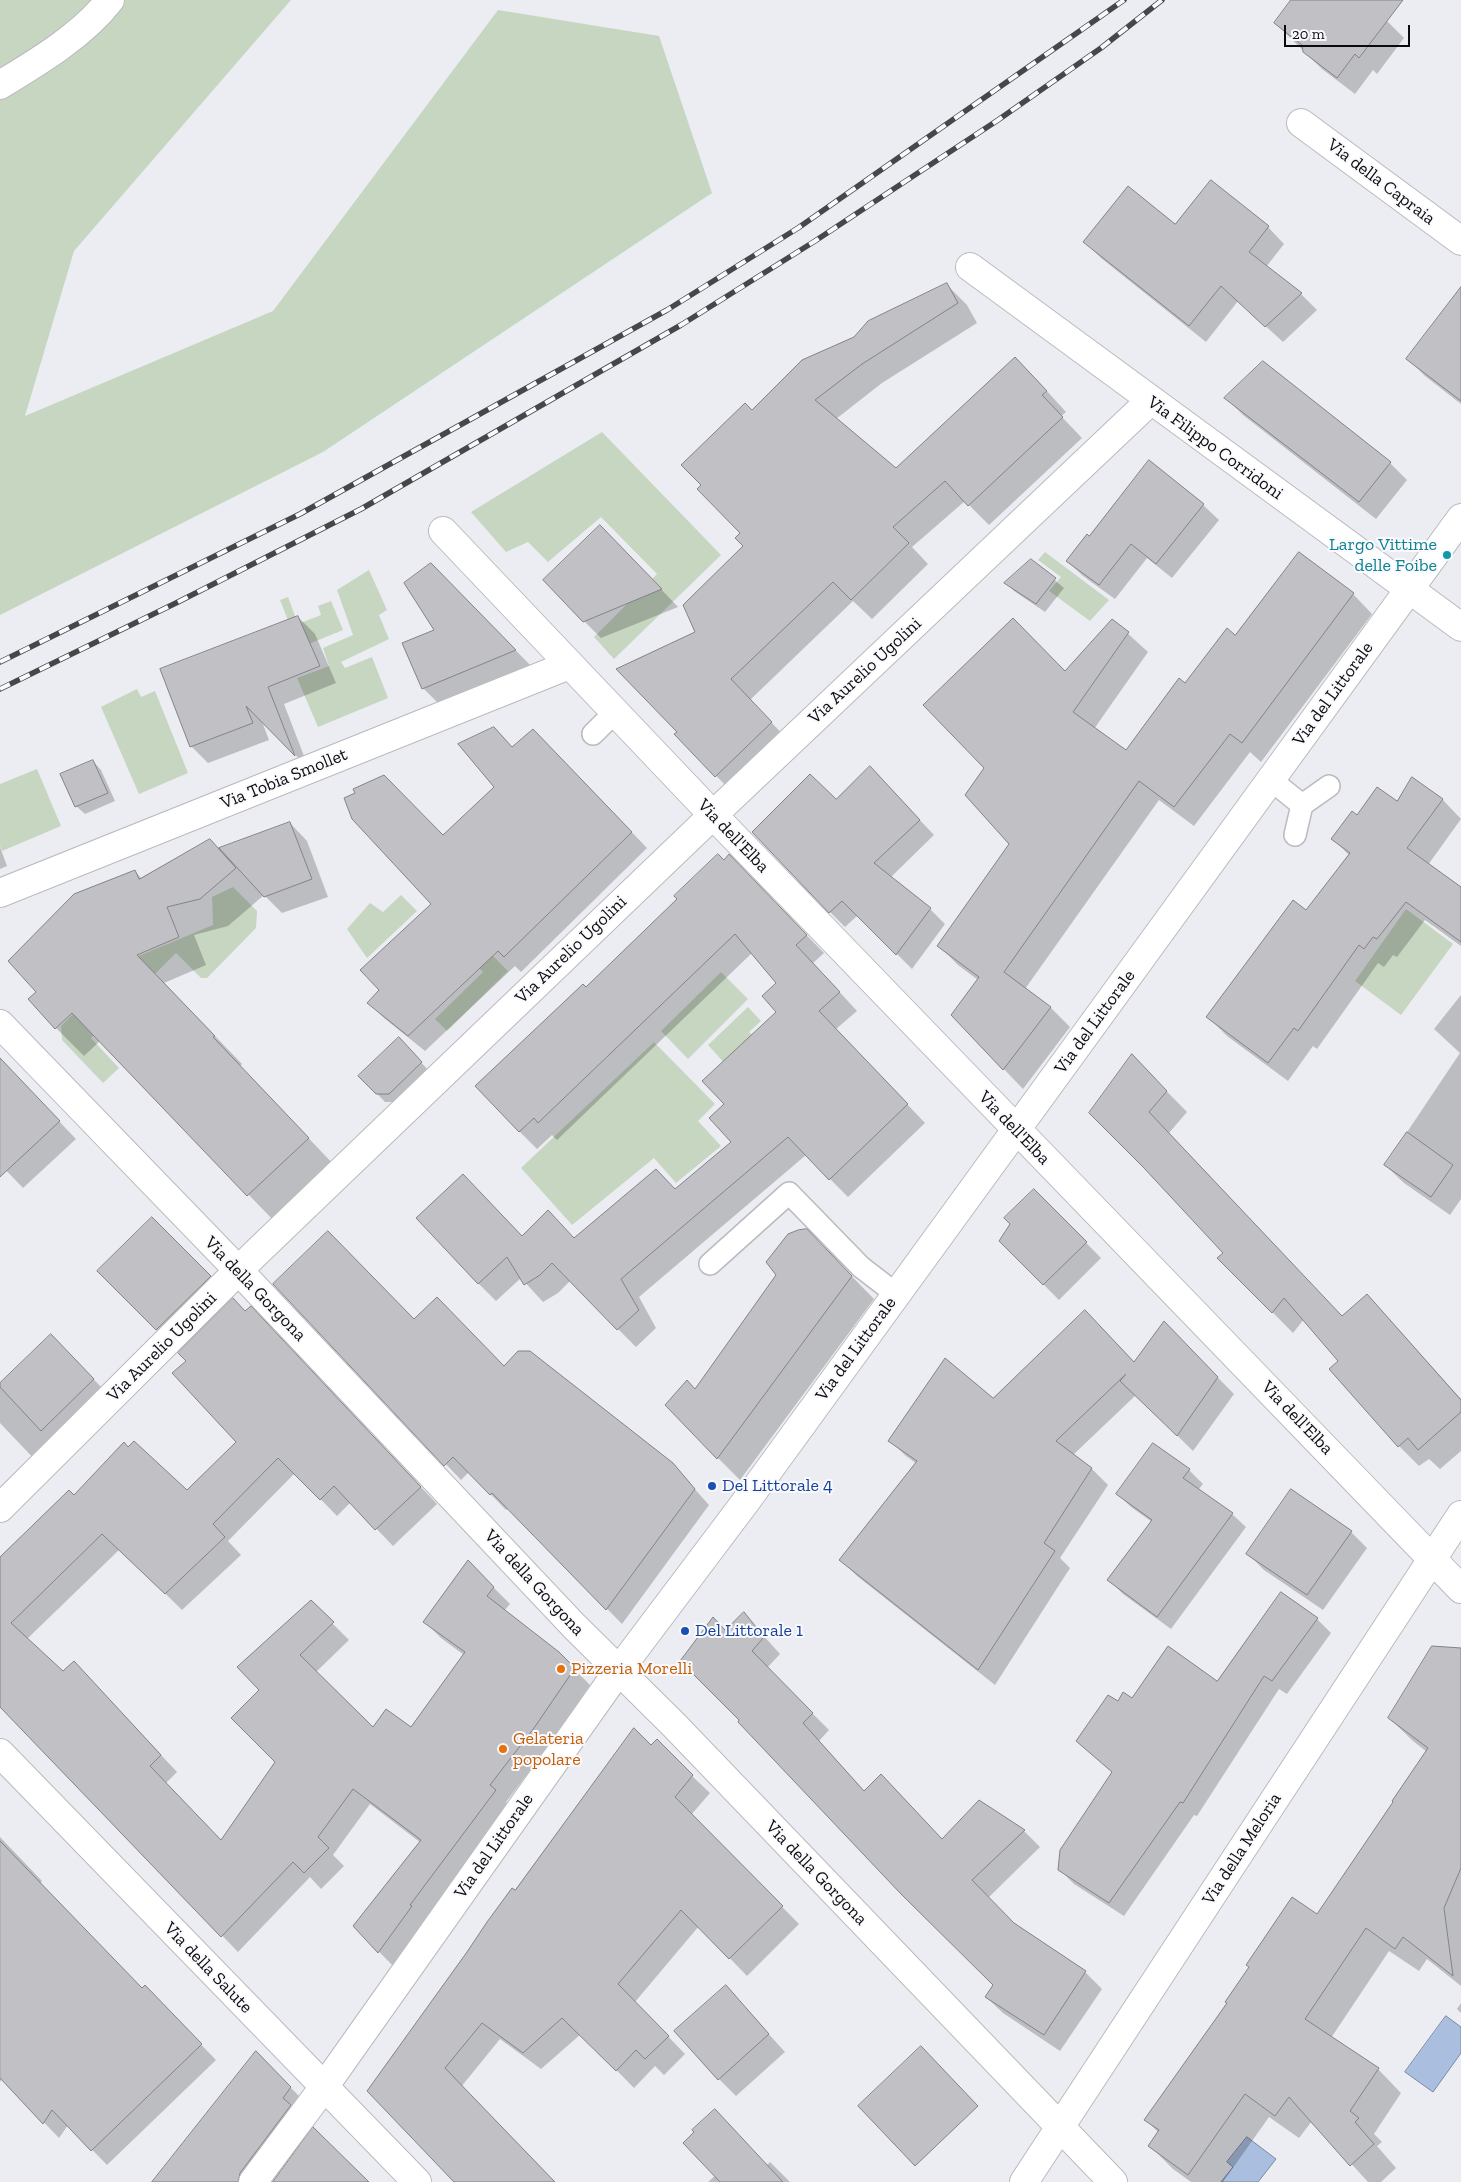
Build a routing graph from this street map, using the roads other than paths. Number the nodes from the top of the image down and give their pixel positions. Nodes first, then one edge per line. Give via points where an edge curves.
1 (110, 0) edge
2 (0, 85) edge
3 (1301, 123) dead end
4 (1461, 241) edge
5 (970, 267) dead end
6 (1150, 400) junction
7 (1461, 518) edge
8 (443, 531) dead end
9 (1409, 588) junction
10 (1461, 627) edge
11 (569, 665) junction
12 (615, 712) junction
13 (593, 734) dead end
14 (1272, 780) junction
15 (1329, 786) dead end
16 (1302, 804) junction
17 (712, 815) junction
18 (1294, 835) dead end
19 (0, 893) edge
20 (0, 1024) edge
21 (1016, 1130) junction
22 (710, 1264) dead end
23 (239, 1271) junction
24 (896, 1294) junction
25 (0, 1508) edge
26 (1461, 1515) edge
27 (1432, 1558) junction
28 (1461, 1589) edge
29 (619, 1670) junction
30 (0, 1753) edge
31 (324, 2087) junction
32 (1060, 2127) junction
33 (254, 2182) edge
34 (417, 2182) edge
35 (1024, 2182) edge
36 (1113, 2182) edge

1 - 2 street via 98,14 36,63
3 - 4 street, Via della Capraia
5 - 6 street, Via Filippo Corridoni
6 - 9 street, Via Filippo Corridoni
6 - 17 street, Via Aurelio Ugolini
7 - 9 street, Via del Littorale
8 - 11 street, Via dell'Elba
9 - 10 street, Via Filippo Corridoni
9 - 14 street, Via del Littorale
11 - 12 street, Via dell'Elba
11 - 19 street, Via Tobia Smollet
12 - 13 lane
12 - 17 street, Via dell'Elba
14 - 16 lane
14 - 21 street, Via del Littorale
15 - 16 lane
16 - 18 lane
17 - 21 street, Via dell'Elba
17 - 23 street, Via Aurelio Ugolini
20 - 23 street, Via della Gorgona
21 - 24 street, Via del Littorale
21 - 27 street, Via dell'Elba
22 - 24 lane via 789,1193 861,1267
23 - 25 street, Via Aurelio Ugolini
23 - 29 street, Via della Gorgona
24 - 29 street, Via del Littorale
26 - 27 street, Via della Meloria
27 - 28 street, Via dell'Elba
27 - 32 street, Via della Meloria
29 - 31 street, Via del Littorale
29 - 32 street, Via della Gorgona
30 - 31 street, Via della Salute
31 - 33 street, Via del Littorale
31 - 34 street, Via della Salute
32 - 35 street, Via della Meloria
32 - 36 street, Via della Gorgona

